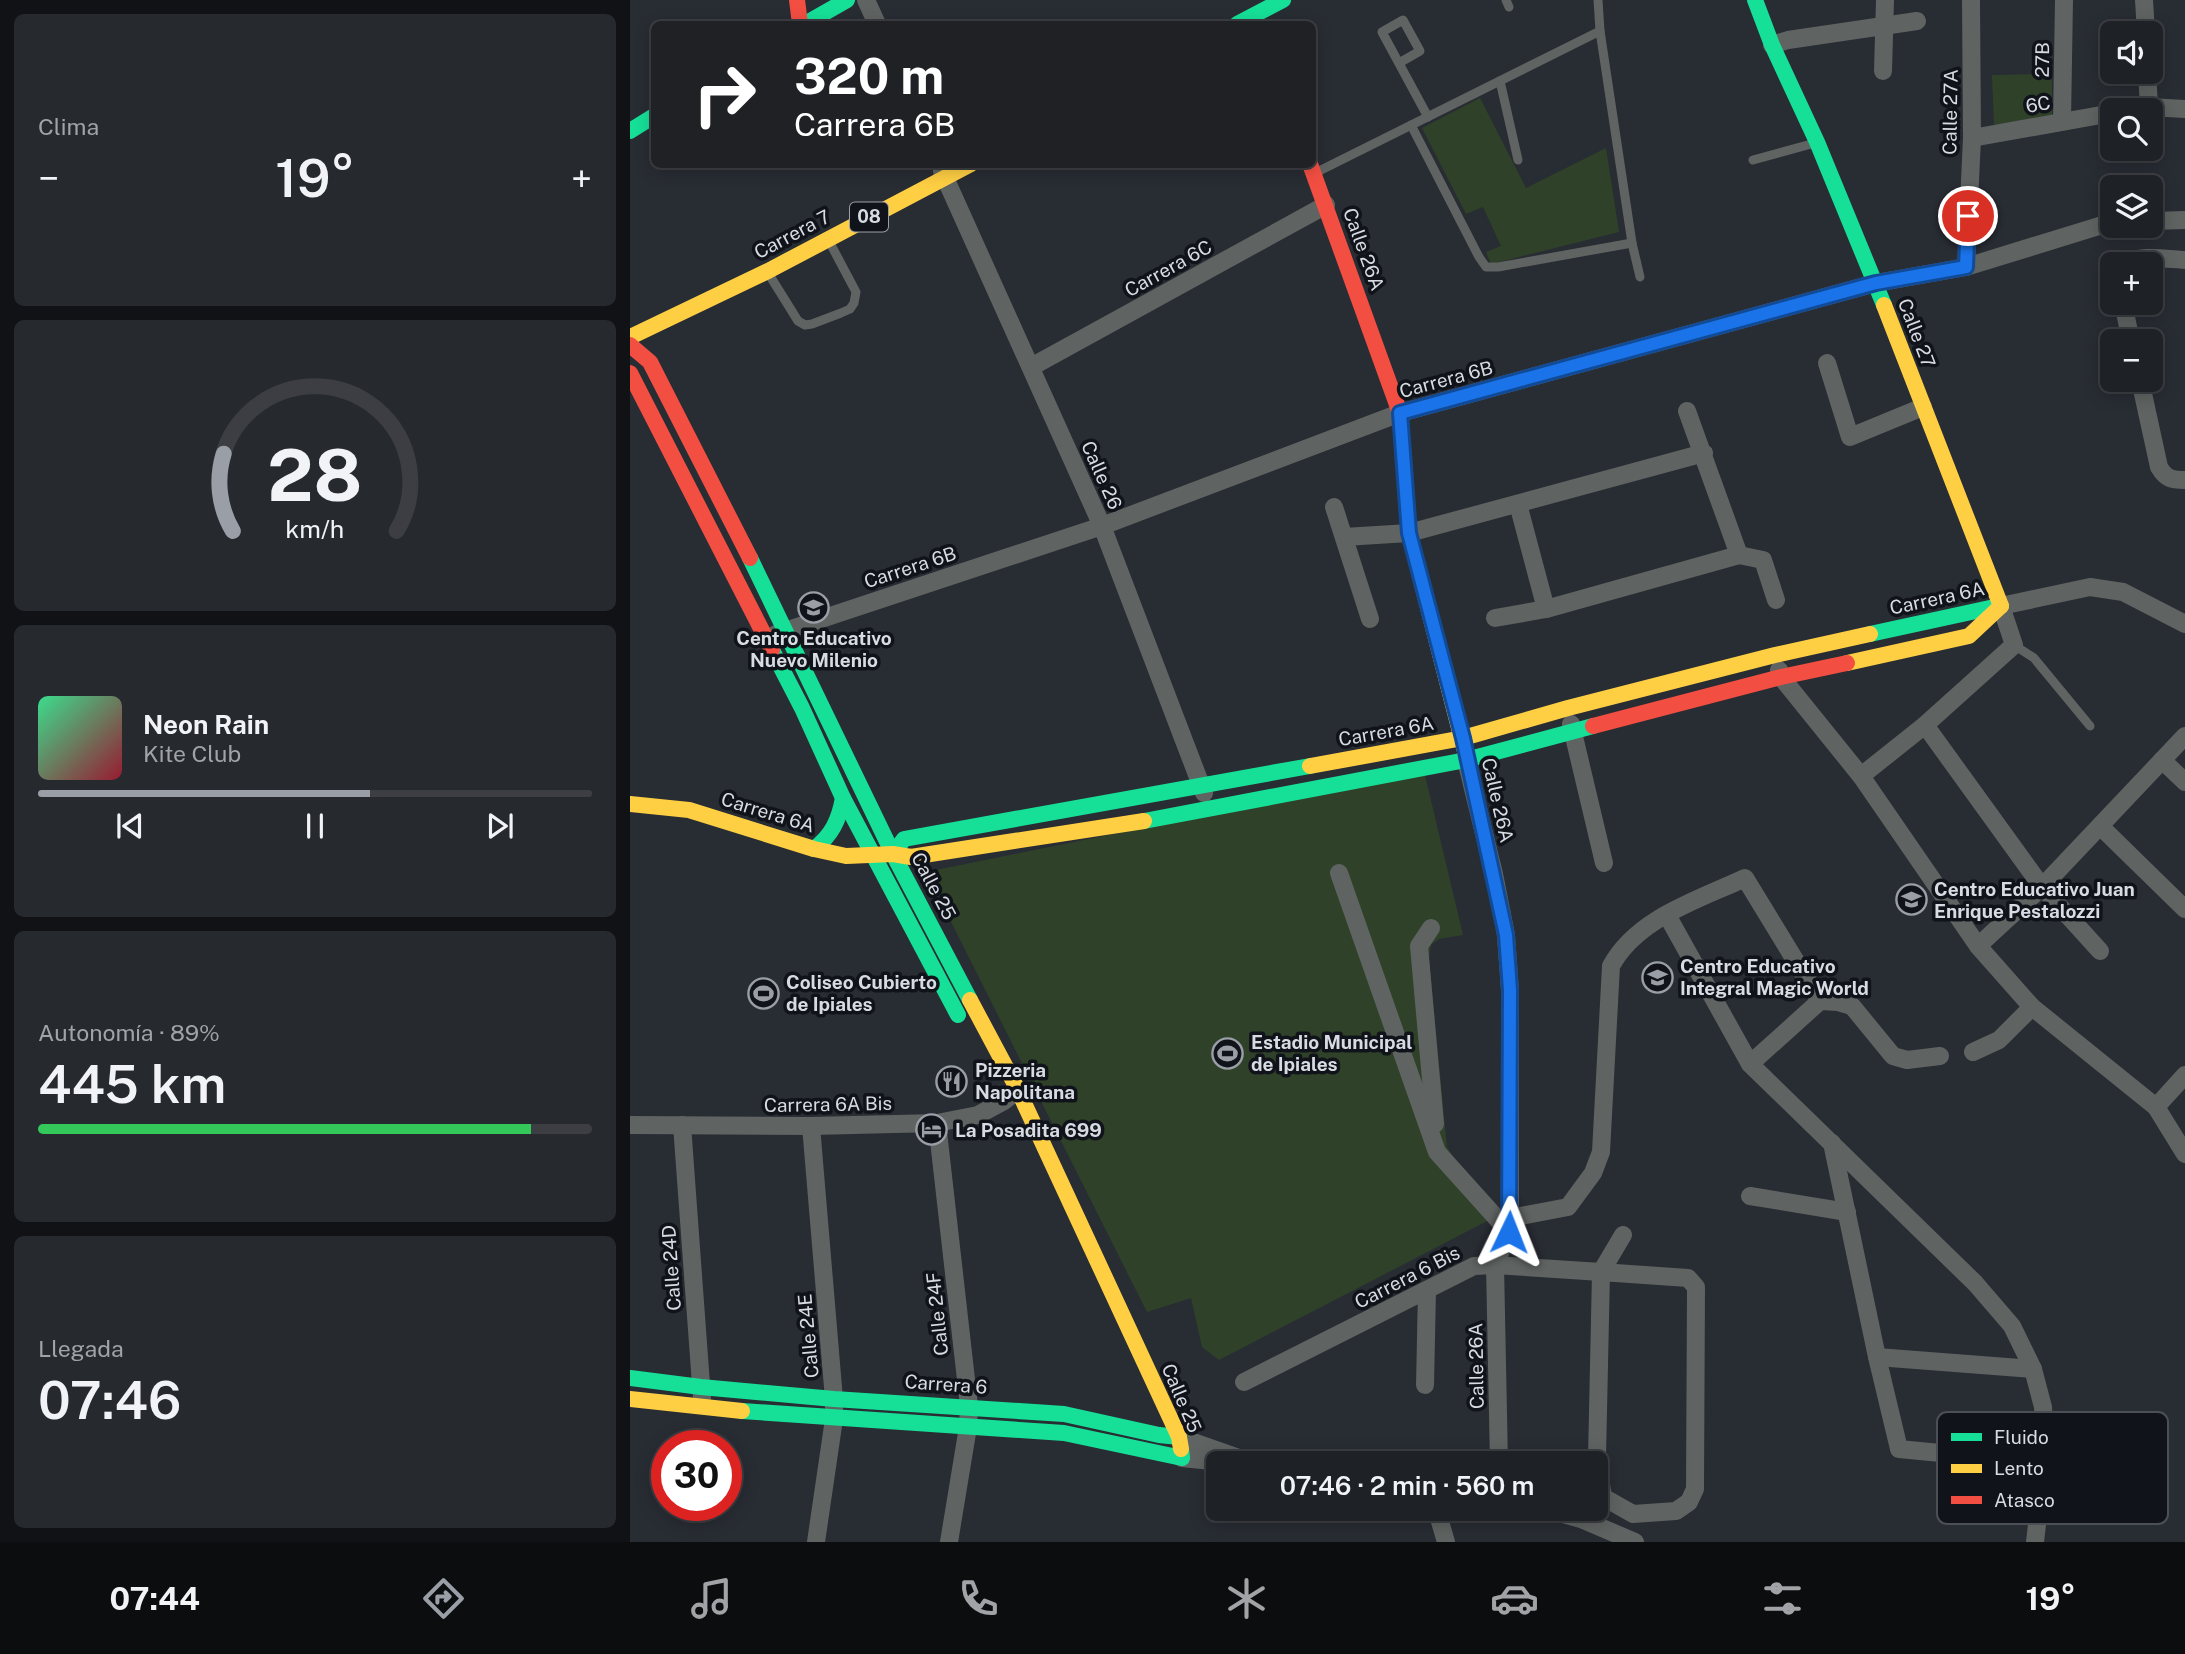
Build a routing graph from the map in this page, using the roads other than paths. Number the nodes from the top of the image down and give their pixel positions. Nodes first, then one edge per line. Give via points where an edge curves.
1 (797, 0) edge
2 (847, 0) edge
3 (866, 0) edge
4 (1283, 0) edge
5 (1598, 0) edge
6 (1755, 0) edge
7 (1885, 0) edge
8 (1971, 0) edge
9 (2064, 0) edge
10 (2144, 0) edge
11 (1256, 13) edge
12 (800, 21) edge
13 (810, 21) edge
14 (876, 21) edge
15 (1917, 21) dead end
16 (2145, 21) edge
17 (1885, 25) junction
18 (1600, 31) junction
19 (1772, 44) junction
20 (1399, 63) junction
21 (1883, 71) dead end
22 (1500, 80) junction
23 (2163, 108) edge
24 (2185, 109) edge
25 (2100, 115) edge
26 (1428, 117) junction
27 (651, 118) edge
28 (2062, 121) junction
29 (1411, 125) junction
30 (630, 131) edge
31 (1972, 138) junction
32 (1817, 142) junction
33 (1518, 160) dead end
34 (1754, 160) dead end
35 (1316, 167) edge
36 (1312, 169) edge
37 (942, 171) edge
38 (1325, 205) junction
39 (2185, 220) edge
40 (2163, 221) edge
41 (2100, 226) edge
42 (828, 239) junction
43 (1632, 243) junction
44 (2163, 259) edge
45 (2185, 260) edge
46 (1966, 267) junction
47 (768, 271) junction
48 (1640, 277) dead end
49 (1876, 283) junction
50 (630, 337) edge
51 (630, 345) edge
52 (1827, 363) dead end
53 (1031, 367) junction
54 (630, 373) edge
55 (2143, 392) edge
56 (1923, 407) junction
57 (1687, 411) dead end
58 (1400, 413) junction
59 (1704, 453) junction
60 (2185, 480) edge
61 (1518, 504) junction
62 (1334, 507) dead end
63 (1102, 527) junction
64 (1409, 533) junction
65 (1344, 537) junction
66 (1740, 555) junction
67 (1776, 600) dead end
68 (2001, 606) junction
69 (1546, 609) junction
70 (1495, 618) dead end
71 (1370, 619) dead end
72 (2185, 624) edge
73 (786, 630) junction
74 (767, 639) junction
75 (2014, 646) junction
76 (1775, 655) junction
77 (1781, 677) junction
78 (1568, 708) junction
79 (1925, 725) junction
80 (2090, 726) dead end
81 (1572, 732) junction
82 (2185, 736) edge
83 (1463, 738) junction
84 (1466, 760) junction
85 (2162, 761) junction
86 (1861, 776) junction
87 (2185, 782) edge
88 (1203, 786) junction
89 (843, 798) junction
90 (630, 804) edge
91 (1207, 810) junction
92 (2100, 826) junction
93 (814, 849) junction
94 (893, 854) junction
95 (873, 856) junction
96 (1604, 863) dead end
97 (1339, 873) dead end
98 (2042, 887) junction
99 (2185, 909) edge
100 (1667, 915) junction
101 (1431, 928) dead end
102 (1978, 946) junction
103 (2100, 951) dead end
104 (1820, 1001) junction
105 (2032, 1007) junction
106 (965, 1028) dead end
107 (1973, 1052) dead end
108 (1940, 1056) dead end
109 (1750, 1064) junction
110 (2185, 1075) edge
111 (1007, 1099) junction
112 (2155, 1107) junction
113 (937, 1123) junction
114 (630, 1125) edge
115 (682, 1125) junction
116 (811, 1126) junction
117 (1832, 1143) junction
118 (1437, 1152) junction
119 (2185, 1154) edge
120 (1750, 1196) dead end
121 (1847, 1212) junction
122 (1509, 1225) junction
123 (1623, 1235) dead end
124 (1495, 1265) junction
125 (1601, 1272) junction
126 (1427, 1290) junction
127 (1877, 1357) junction
128 (2033, 1369) junction
129 (630, 1378) edge
130 (1244, 1382) dead end
131 (1425, 1385) dead end
132 (702, 1387) junction
133 (834, 1398) junction
134 (630, 1399) edge
135 (969, 1406) junction
136 (703, 1408) junction
137 (2043, 1412) edge
138 (834, 1419) junction
139 (968, 1427) junction
140 (1156, 1428) junction
141 (1180, 1437) junction
142 (1219, 1451) edge
143 (1499, 1451) edge
144 (1937, 1453) edge
145 (1157, 1454) junction
146 (1182, 1458) junction
147 (1206, 1460) edge
148 (1440, 1521) edge
149 (1584, 1521) edge
150 (2037, 1524) edge
151 (1609, 1535) edge
152 (816, 1542) edge
153 (949, 1542) edge
154 (1446, 1542) edge
155 (1635, 1542) edge
156 (2035, 1542) edge

1 - 12 street
2 - 13 street
3 - 14 street
4 - 11 street
5 - 18 lane
6 - 19 street, Calle 27
7 - 17 street
8 - 31 street, Calle 27A
9 - 28 street, 27B
10 - 16 street
15 - 17 street
17 - 19 street
17 - 21 street
18 - 22 lane
18 - 43 lane
19 - 32 street, Calle 27
20 - 20 lane via 1382,32 1404,20 1420,51
20 - 26 lane
22 - 26 lane
22 - 33 lane
23 - 24 street
25 - 28 street, 6C
26 - 29 lane
27 - 30 street
28 - 31 street, 6C
29 - 35 lane
29 - 43 lane via 1486,267
31 - 46 street, Calle 27A
32 - 34 lane
32 - 49 street, Calle 27
36 - 38 street, Calle 26A
37 - 42 street, Carrera 7 / 08
37 - 53 street, Calle 26
38 - 53 street, Carrera 6C
38 - 58 street, Calle 26A
39 - 40 street
41 - 46 street, Carrera 6B
42 - 47 street, Carrera 7 / 08
42 - 47 lane via 856,292 850,309 804,325
43 - 48 lane
44 - 45 street
46 - 49 street, Carrera 6B
47 - 50 street, Carrera 7 / 08
49 - 56 street, Calle 27
49 - 58 street, Carrera 6B
51 - 73 street, Calle 25 via 650,362
52 - 56 street via 1850,438
53 - 63 street, Calle 26
54 - 74 street, Calle 25
55 - 60 street via 2159,467 2170,480
56 - 68 street, Calle 27
57 - 59 street
58 - 63 street, Carrera 6B
58 - 64 street, Calle 26A
59 - 61 street
59 - 66 street
61 - 64 street
61 - 69 street
62 - 65 street
63 - 73 street, Carrera 6B
63 - 88 street, Calle 26
64 - 65 street
64 - 83 street, Calle 26A
65 - 71 street
66 - 67 street via 1763,559
66 - 69 street
68 - 72 street via 2090,587 2123,592
68 - 75 street
68 - 76 street, Carrera 6A
68 - 77 street, Carrera 6A via 1969,636
69 - 70 street
73 - 74 street, Carrera 6B
73 - 94 street, Calle 25
74 - 89 street, Calle 25
75 - 79 street
75 - 80 lane via 2035,658
76 - 77 street
76 - 78 street, Carrera 6A
77 - 81 street, Carrera 6A
77 - 86 street
78 - 81 street
78 - 83 street, Carrera 6A
79 - 86 street
79 - 98 street
81 - 84 street, Carrera 6A
81 - 96 street
82 - 85 street
83 - 84 street, Calle 26A
83 - 88 street, Carrera 6A
84 - 91 street, Carrera 6A
84 - 122 street, Calle 26A via 1506,935
85 - 87 street
85 - 92 street
86 - 102 street
88 - 91 street, Calle 26
88 - 94 street, Carrera 6A via 904,839
89 - 93 street via 836,828
89 - 95 street, Calle 25
90 - 93 street, Carrera 6A via 689,810
91 - 94 street, Carrera 6A via 911,857
92 - 98 street
92 - 99 street
93 - 95 street, Carrera 6A
94 - 95 street, Carrera 6A
94 - 111 street, Calle 25
95 - 106 street, Calle 25
97 - 118 street
98 - 102 street
98 - 103 street
100 - 104 street via 1745,878
100 - 109 street
100 - 122 street via 1634,935 1611,966 1601,1152 1593,1173 1568,1207
101 - 118 street via 1419,946
102 - 105 street
104 - 108 street via 1852,1006 1893,1056 1907,1060
104 - 109 street
105 - 107 street via 1999,1040
105 - 112 street
109 - 117 street
110 - 112 street
111 - 113 street, Carrera 6A Bis via 978,1115
111 - 141 street, Calle 25
112 - 119 street
113 - 116 street, Carrera 6A Bis
113 - 135 street, Calle 24F
114 - 115 street, Carrera 6A Bis
115 - 116 street, Carrera 6A Bis
115 - 132 street, Calle 24D
116 - 133 street, Calle 24E
117 - 121 street
117 - 128 street via 1975,1283 2012,1325
118 - 122 street
120 - 121 street
121 - 127 street
122 - 124 street, Calle 26A
123 - 125 street
124 - 125 street, Carrera 6 Bis
124 - 126 street, Carrera 6 Bis via 1474,1266
124 - 143 street, Calle 26A
125 - 125 street, Carrera 6 Bis via 1688,1278 1696,1287 1695,1489 1689,1502 1676,1511 1633,1514 1603,1497 1597,1458
126 - 130 street, Carrera 6 Bis
126 - 131 street
127 - 128 street
127 - 144 street via 1899,1450
128 - 137 street
129 - 132 street, Carrera 6
132 - 133 street, Carrera 6
132 - 136 street, Calle 24D
133 - 135 street, Carrera 6
133 - 138 street, Calle 24E
134 - 136 street
135 - 139 street, Calle 24F
135 - 140 street, Carrera 6
136 - 138 street
138 - 139 street
138 - 152 street, Calle 24E
139 - 145 street via 1064,1433
139 - 153 street, Calle 24F
140 - 141 street, Carrera 6
140 - 145 street, Calle 25
141 - 142 street, Carrera 6
141 - 146 street, Calle 25
145 - 146 street
146 - 147 street
148 - 154 street
149 - 151 street
150 - 156 street
151 - 155 street

